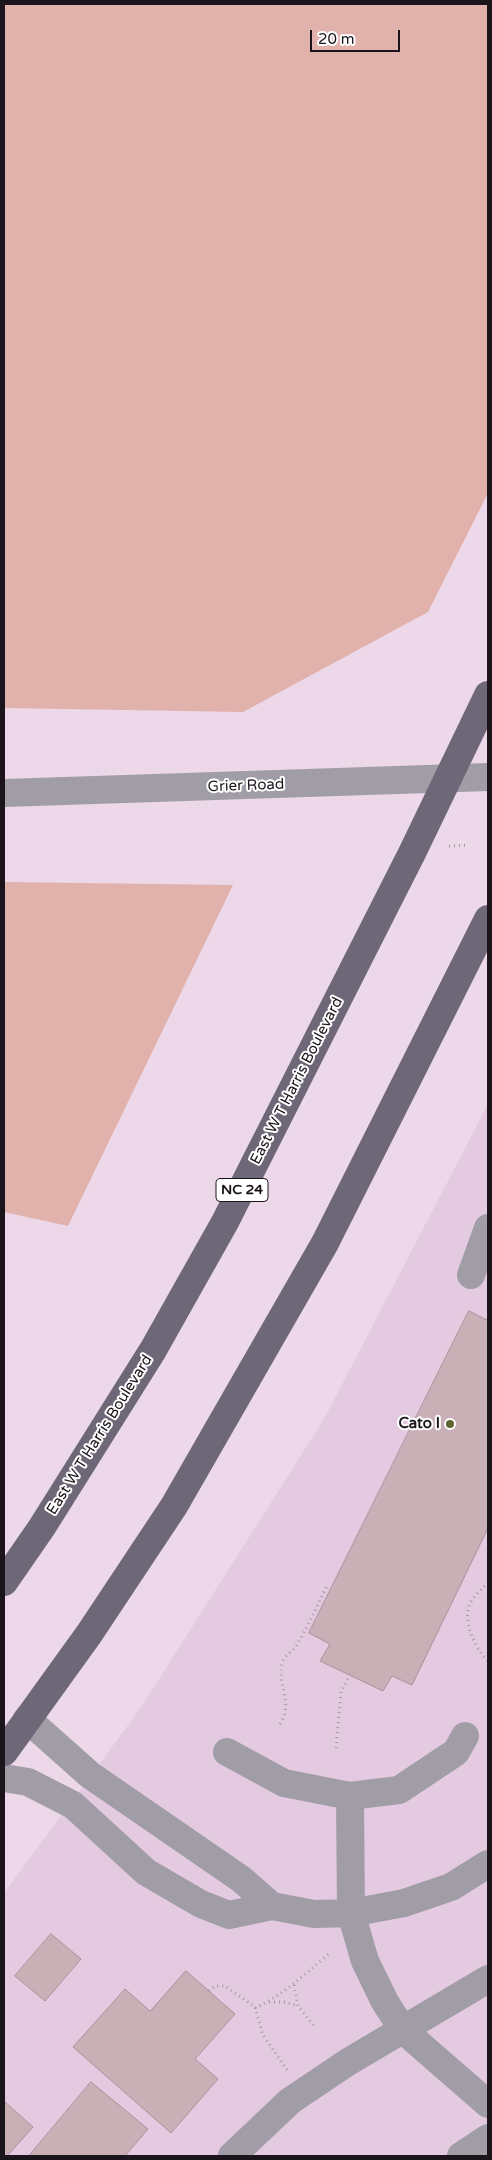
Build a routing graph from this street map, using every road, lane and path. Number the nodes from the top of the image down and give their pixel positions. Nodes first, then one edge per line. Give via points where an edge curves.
1 (488, 695) edge
2 (488, 777) edge
3 (446, 779) junction
4 (4, 793) edge
5 (468, 845) dead end
6 (442, 846) dead end
7 (488, 919) edge
8 (488, 1228) edge
9 (471, 1275) dead end
10 (4, 1582) edge
11 (488, 1582) edge
12 (328, 1584) dead end
13 (488, 1661) edge
14 (350, 1675) dead end
15 (28, 1719) junction
16 (280, 1724) dead end
17 (465, 1736) dead end
18 (336, 1748) dead end
19 (4, 1752) edge
20 (227, 1752) dead end
21 (4, 1778) edge
22 (350, 1796) junction
23 (488, 1864) edge
24 (272, 1906) junction
25 (350, 1913) junction
26 (330, 1953) dead end
27 (488, 1978) edge
28 (294, 1984) junction
29 (209, 1991) dead end
30 (268, 2002) junction
31 (298, 2006) junction
32 (255, 2008) junction
33 (315, 2027) dead end
34 (403, 2030) junction
35 (276, 2054) dead end
36 (488, 2104) edge
37 (488, 2138) edge
38 (232, 2156) edge
39 (461, 2156) edge

1 - 3 main road, East W T Harris Boulevard / NC 24
2 - 3 street, Grier Road
3 - 4 street, Grier Road
3 - 10 main road, East W T Harris Boulevard / NC 24 via 412,853 225,1222 148,1358
5 - 6 path
7 - 15 main road via 325,1244 262,1354 174,1506
8 - 9 street
11 - 13 path via 469,1605 468,1618 470,1632
12 - 16 path via 298,1645 283,1660 281,1669 286,1696 285,1717
14 - 18 path via 341,1692
15 - 19 main road
15 - 24 street via 90,1775 241,1879
17 - 22 street via 456,1752 399,1790
20 - 22 street via 284,1783
21 - 24 street via 28,1782 73,1805 146,1872 201,1904 229,1915
22 - 25 street
23 - 25 street via 451,1887 404,1903
24 - 25 street via 314,1914
25 - 34 street via 365,1961
26 - 28 path
27 - 34 street
28 - 30 path
28 - 31 path
29 - 32 path via 215,1986 226,1986
30 - 31 path
30 - 32 path
31 - 33 path
32 - 35 path via 263,2036
34 - 36 street
34 - 38 street via 348,2062 290,2102
37 - 39 street

